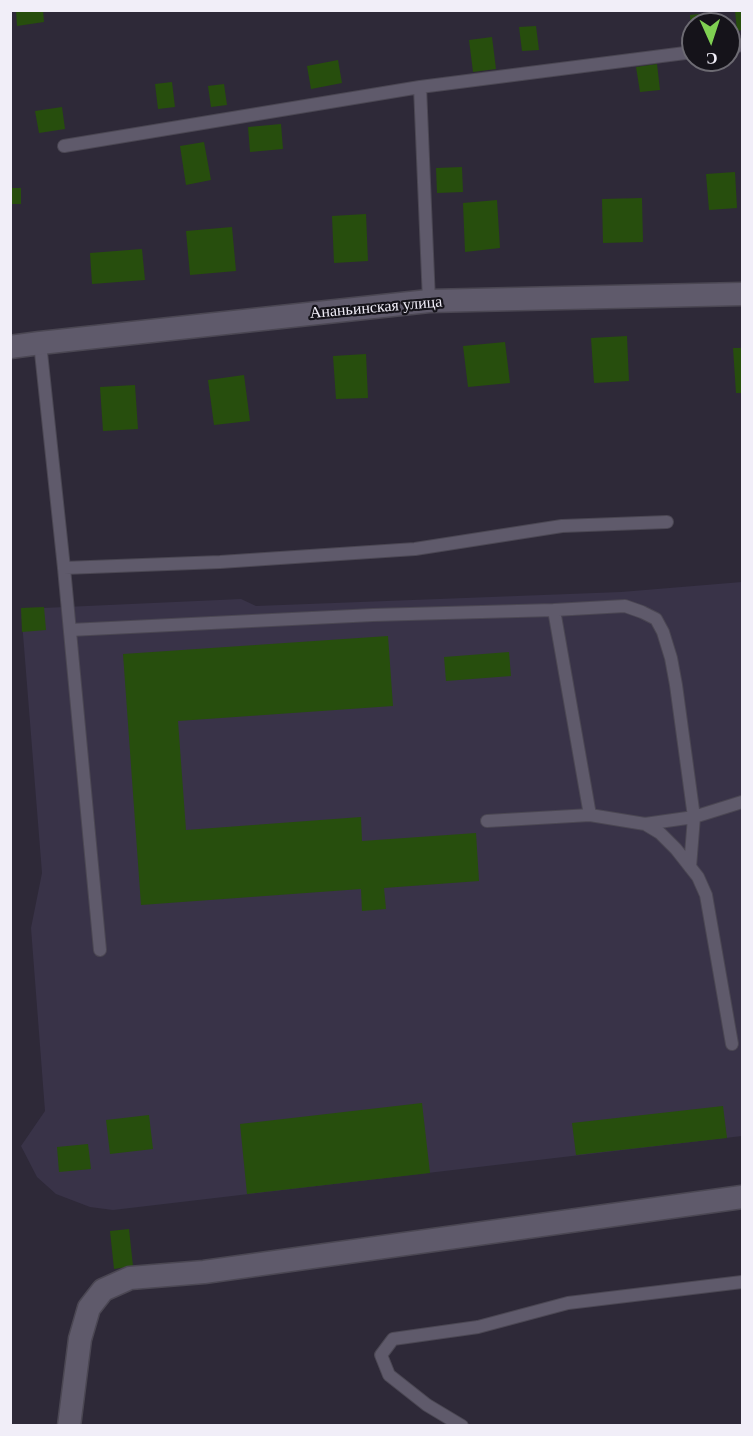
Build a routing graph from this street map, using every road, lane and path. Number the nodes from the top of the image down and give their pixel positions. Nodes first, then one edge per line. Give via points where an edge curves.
1 (681, 54) edge
2 (420, 87) junction
3 (64, 146) dead end
4 (742, 294) edge
5 (429, 301) junction
6 (40, 343) junction
7 (10, 347) edge
8 (667, 522) dead end
9 (64, 568) junction
10 (554, 610) junction
11 (70, 630) junction
12 (742, 802) edge
13 (590, 815) junction
14 (694, 817) junction
15 (487, 821) dead end
16 (645, 824) junction
17 (690, 867) junction
18 (100, 950) dead end
19 (732, 1044) dead end
20 (742, 1197) edge
21 (742, 1282) edge
22 (69, 1425) edge
23 (462, 1425) edge

1 - 2 lane
2 - 3 lane
2 - 5 lane
4 - 5 street, Ананьинская улица
5 - 6 street, Ананьинская улица
6 - 7 street, Ананьинская улица
6 - 9 lane
8 - 9 lane via 562,526 415,549
9 - 11 lane
10 - 11 lane
10 - 13 lane
10 - 14 lane via 625,606 656,619 671,658
11 - 18 lane
12 - 14 lane
13 - 15 lane
13 - 16 lane
14 - 16 lane
14 - 17 lane
16 - 17 lane via 660,833
17 - 19 lane via 706,895
20 - 22 street via 204,1272 130,1278 103,1290 89,1308
21 - 23 lane via 568,1303 478,1327 393,1339 381,1355 389,1374 427,1405

